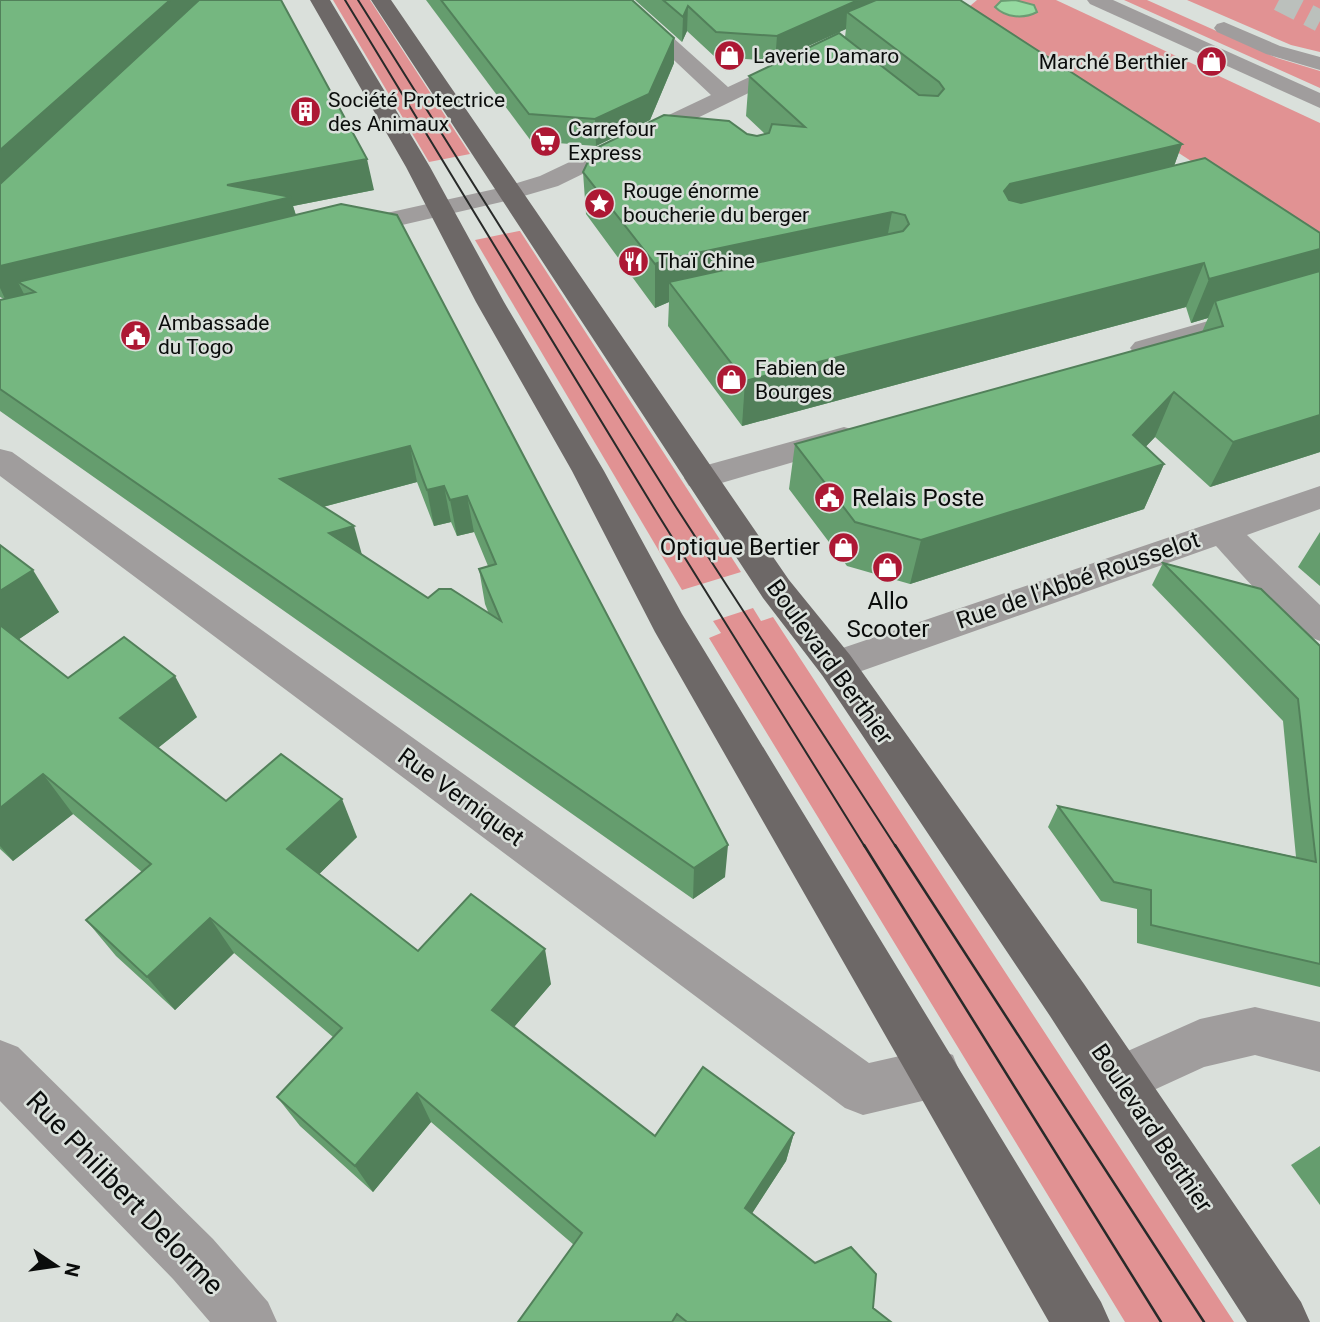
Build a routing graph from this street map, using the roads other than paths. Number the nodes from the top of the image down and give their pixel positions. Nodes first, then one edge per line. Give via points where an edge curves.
1 (320, 0) edge
2 (382, 0) edge
3 (620, 0) edge
4 (1097, 0) edge
5 (1206, 21) dead end
6 (815, 54) edge
7 (1320, 64) edge
8 (724, 95) junction
9 (1320, 101) edge
10 (510, 192) junction
11 (439, 207) junction
12 (319, 236) edge
13 (1320, 297) edge
14 (1145, 348) edge
15 (873, 428) edge
16 (0, 460) edge
17 (701, 478) junction
18 (1320, 497) edge
19 (1222, 530) junction
20 (1320, 627) edge
21 (836, 665) junction
22 (1320, 1047) edge
23 (0, 1065) edge
24 (935, 1073) junction
25 (1121, 1080) junction
26 (248, 1322) edge
27 (1081, 1322) edge
28 (1281, 1322) edge

1 - 11 main road
2 - 10 main road, Boulevard Berthier
3 - 8 street
4 - 9 street
5 - 7 street
6 - 8 street
8 - 10 street via 694,122 549,181
10 - 11 street
10 - 17 main road, Boulevard Berthier
11 - 12 street
11 - 24 main road via 668,622
13 - 14 street
15 - 17 street
16 - 24 street, Rue Verniquet via 863,1090
17 - 21 main road, Boulevard Berthier via 776,589
18 - 19 street, Rue de l'Abbé Rousselot
19 - 20 street
19 - 21 street, Rue de l'Abbé Rousselot
21 - 25 main road, Boulevard Berthier
22 - 25 street via 1255,1031 1200,1044
23 - 26 street, Rue Philibert Delorme via 194,1259
24 - 27 main road
25 - 28 main road, Boulevard Berthier

